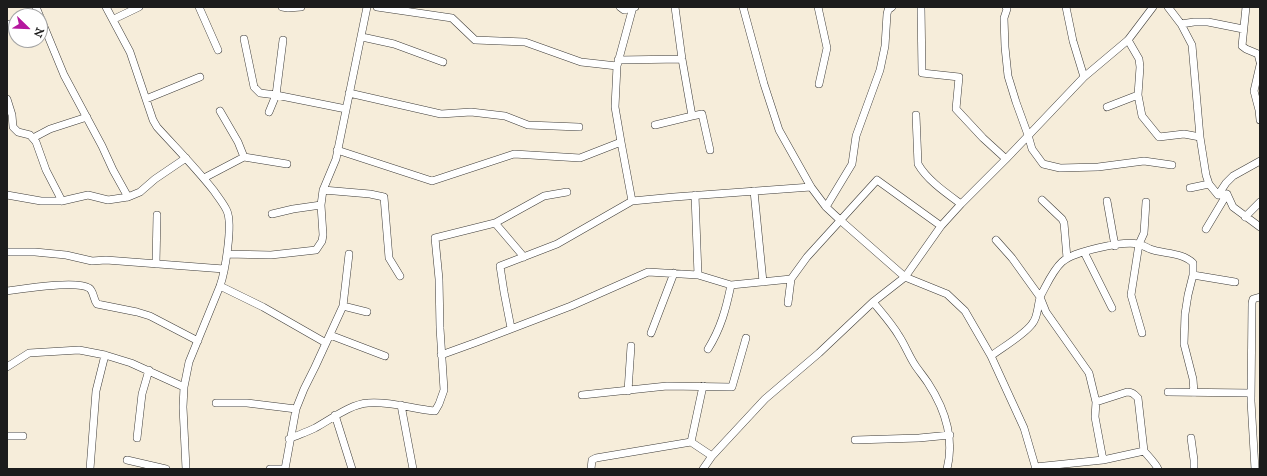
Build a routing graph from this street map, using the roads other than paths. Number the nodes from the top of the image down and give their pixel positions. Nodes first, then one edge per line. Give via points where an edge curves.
1 (106, 7) edge
2 (139, 7) edge
3 (199, 7) edge
4 (282, 7) edge
5 (301, 7) edge
6 (367, 7) edge
7 (377, 7) edge
8 (620, 7) edge
9 (634, 7) edge
10 (675, 7) edge
11 (744, 7) edge
12 (818, 7) edge
13 (892, 7) edge
14 (921, 7) edge
15 (1006, 7) edge
16 (1066, 7) edge
17 (1153, 7) edge
18 (1168, 7) edge
19 (1246, 7) edge
20 (114, 19) junction
21 (1182, 24) junction
22 (1243, 29) junction
23 (48, 37) edge
24 (362, 37) junction
25 (244, 39) dead end
26 (283, 40) dead end
27 (1128, 40) junction
28 (218, 50) dead end
29 (682, 59) junction
30 (444, 62) dead end
31 (1260, 62) edge
32 (617, 63) junction
33 (1260, 65) edge
34 (1084, 77) junction
35 (200, 78) dead end
36 (819, 84) dead end
37 (349, 93) junction
38 (276, 95) junction
39 (1138, 95) junction
40 (7, 99) edge
41 (146, 99) junction
42 (1107, 107) dead end
43 (346, 109) junction
44 (1259, 109) edge
45 (220, 110) dead end
46 (269, 112) dead end
47 (916, 115) dead end
48 (692, 116) junction
49 (87, 117) junction
50 (1260, 120) edge
51 (655, 125) dead end
52 (579, 127) dead end
53 (1028, 135) junction
54 (1200, 137) junction
55 (33, 138) junction
56 (621, 142) junction
57 (337, 150) junction
58 (710, 150) dead end
59 (244, 157) junction
60 (186, 158) junction
61 (1006, 159) junction
62 (1260, 161) edge
63 (287, 164) dead end
64 (1172, 165) dead end
65 (204, 178) junction
66 (1209, 184) junction
67 (811, 187) junction
68 (1190, 188) dead end
69 (323, 190) junction
70 (754, 191) junction
71 (567, 192) dead end
72 (7, 194) edge
73 (1227, 194) junction
74 (695, 195) junction
75 (1218, 195) junction
76 (128, 197) junction
77 (1042, 200) dead end
78 (1107, 200) dead end
79 (62, 201) junction
80 (632, 201) junction
81 (1146, 202) dead end
82 (1260, 202) edge
83 (960, 204) junction
84 (321, 205) junction
85 (826, 207) junction
86 (272, 214) dead end
87 (157, 215) dead end
88 (1245, 217) junction
89 (840, 220) junction
90 (495, 223) junction
91 (941, 226) junction
92 (1260, 227) edge
93 (1206, 229) dead end
94 (996, 240) dead end
95 (1139, 244) junction
96 (1115, 246) junction
97 (7, 252) edge
98 (1084, 252) junction
99 (227, 254) junction
100 (349, 254) dead end
101 (524, 257) junction
102 (1067, 258) junction
103 (156, 264) junction
104 (224, 269) junction
105 (674, 274) junction
106 (698, 275) junction
107 (1193, 275) junction
108 (400, 276) dead end
109 (905, 277) junction
110 (791, 279) junction
111 (763, 282) junction
112 (1235, 282) dead end
113 (731, 284) junction
114 (220, 286) junction
115 (7, 291) edge
116 (1040, 297) junction
117 (1260, 297) edge
118 (873, 302) junction
119 (788, 303) dead end
120 (342, 306) junction
121 (1112, 308) dead end
122 (367, 312) dead end
123 (511, 328) junction
124 (651, 333) dead end
125 (1142, 333) dead end
126 (330, 335) junction
127 (746, 338) dead end
128 (198, 341) junction
129 (326, 343) junction
130 (631, 346) dead end
131 (708, 349) dead end
132 (441, 354) junction
133 (105, 355) junction
134 (384, 356) dead end
135 (992, 356) junction
136 (7, 367) edge
137 (149, 370) junction
138 (703, 386) junction
139 (184, 387) junction
140 (628, 391) junction
141 (1168, 392) dead end
142 (1194, 393) junction
143 (1251, 393) junction
144 (582, 395) dead end
145 (1096, 402) junction
146 (216, 403) dead end
147 (401, 405) junction
148 (296, 409) junction
149 (335, 415) junction
150 (950, 435) junction
151 (7, 436) edge
152 (23, 436) dead end
153 (137, 438) dead end
154 (1191, 438) dead end
155 (289, 439) junction
156 (855, 440) dead end
157 (692, 442) junction
158 (1144, 451) junction
159 (712, 456) junction
160 (127, 460) dead end
161 (1103, 460) junction
162 (1035, 468) edge
163 (90, 469) edge
164 (166, 469) edge
165 (186, 469) edge
166 (270, 469) edge
167 (284, 469) edge
168 (352, 469) edge
169 (413, 469) edge
170 (591, 469) edge
171 (703, 469) edge
172 (947, 469) edge
173 (1158, 469) edge
174 (1194, 469) edge
175 (1255, 469) edge

1 - 20 street
2 - 20 street
3 - 28 street
4 - 5 street
6 - 24 street
7 - 32 street via 452,18 475,40 524,42 581,62
8 - 9 street via 624,10
9 - 32 street
10 - 29 street
11 - 67 street via 779,130
12 - 36 street via 827,48
13 - 85 street via 887,14 880,70 856,136 852,164
14 - 61 street via 922,73 959,77 956,109 982,138
15 - 53 street via 1004,18 1008,76
16 - 34 street
17 - 27 street
18 - 21 street
19 - 22 street
20 - 41 street via 130,52
21 - 22 street via 1208,22
21 - 54 street via 1193,51
22 - 31 street via 1242,46 1258,54
23 - 49 street via 64,75
24 - 30 street via 394,44
24 - 37 street
25 - 38 street via 254,87 260,93
26 - 38 street
27 - 34 street
27 - 39 street via 1139,58
29 - 32 street
29 - 48 street
32 - 56 street via 615,107
33 - 44 street via 1254,91
34 - 53 street
35 - 41 street
37 - 43 street
37 - 52 street via 441,114 471,112 505,116 528,125
38 - 43 street
38 - 46 street
39 - 42 street
39 - 54 street via 1142,116 1159,137 1184,134
40 - 55 street via 13,127
41 - 60 street via 157,127
43 - 57 street
44 - 50 street
45 - 59 street
47 - 83 street via 918,164 921,170
48 - 51 street
48 - 58 street via 702,114
49 - 55 street via 50,129
49 - 76 street
53 - 61 street
53 - 64 street via 1032,149 1043,164 1060,168 1098,167 1144,161
54 - 66 street
55 - 79 street
56 - 57 street via 580,158 514,154 432,181
56 - 80 street
57 - 69 street via 336,159
59 - 63 street
59 - 65 street
60 - 65 street
60 - 76 street via 140,192
61 - 83 street
62 - 75 street via 1233,176
65 - 99 street via 227,211
66 - 68 street
66 - 75 street
67 - 70 street
67 - 85 street
69 - 84 street
69 - 108 street via 384,197 389,258
70 - 74 street
70 - 111 street
71 - 90 street via 544,196
72 - 79 street via 41,201
73 - 75 street
73 - 88 street via 1233,207
73 - 93 street
74 - 80 street
74 - 106 street
76 - 79 street via 108,200 88,195
77 - 102 street via 1064,223
78 - 96 street
80 - 101 street via 558,244
81 - 95 street via 1144,233
82 - 88 street
83 - 91 street
84 - 86 street
84 - 99 street via 323,235 316,250 270,256
85 - 89 street
87 - 103 street
88 - 92 street
89 - 91 street via 877,180
89 - 109 street
89 - 110 street
90 - 101 street
90 - 132 street via 435,238
91 - 109 street
94 - 116 street
95 - 96 street
95 - 107 street via 1190,260 1193,263
95 - 125 street via 1130,295
96 - 98 street
97 - 103 street via 35,252 92,261
98 - 102 street
98 - 121 street
99 - 104 street
100 - 120 street
101 - 123 street via 500,266
102 - 116 street via 1054,272
103 - 104 street
104 - 114 street
105 - 106 street
105 - 123 street via 648,272 571,306
105 - 124 street
106 - 113 street
107 - 112 street
107 - 142 street via 1185,308 1184,344
109 - 118 street
109 - 135 street via 946,294 956,302 965,311
110 - 111 street
110 - 119 street
111 - 113 street
113 - 131 street via 717,334
114 - 128 street
114 - 129 street
115 - 128 street via 60,285 82,286 89,288 96,304 150,316
116 - 135 street via 1031,326
116 - 145 street via 1046,312 1089,373
117 - 143 street via 1253,299 1252,303
118 - 150 street via 898,334 914,364 927,381 946,418
118 - 159 street via 765,399
120 - 122 street
120 - 126 street
123 - 132 street
126 - 129 street
126 - 134 street
127 - 138 street via 732,387
128 - 139 street
129 - 148 street
130 - 140 street
132 - 147 street via 444,390 435,411
133 - 136 street via 79,350 29,353
133 - 137 street
133 - 163 street via 96,391
135 - 162 street via 1024,428
137 - 139 street
137 - 153 street via 142,394
138 - 140 street via 667,386
138 - 157 street
139 - 165 street
140 - 144 street
141 - 142 street
142 - 143 street
143 - 175 street
145 - 158 street via 1127,392 1132,392 1138,398
145 - 161 street via 1095,417
146 - 148 street via 247,403
147 - 149 street via 366,403
147 - 169 street
148 - 155 street
149 - 155 street
149 - 168 street
150 - 156 street
150 - 172 street
151 - 152 street
154 - 174 street
155 - 167 street
157 - 159 street
157 - 170 street via 596,458 592,460
158 - 161 street
158 - 173 street
159 - 171 street
160 - 164 street
161 - 162 street
166 - 167 street

